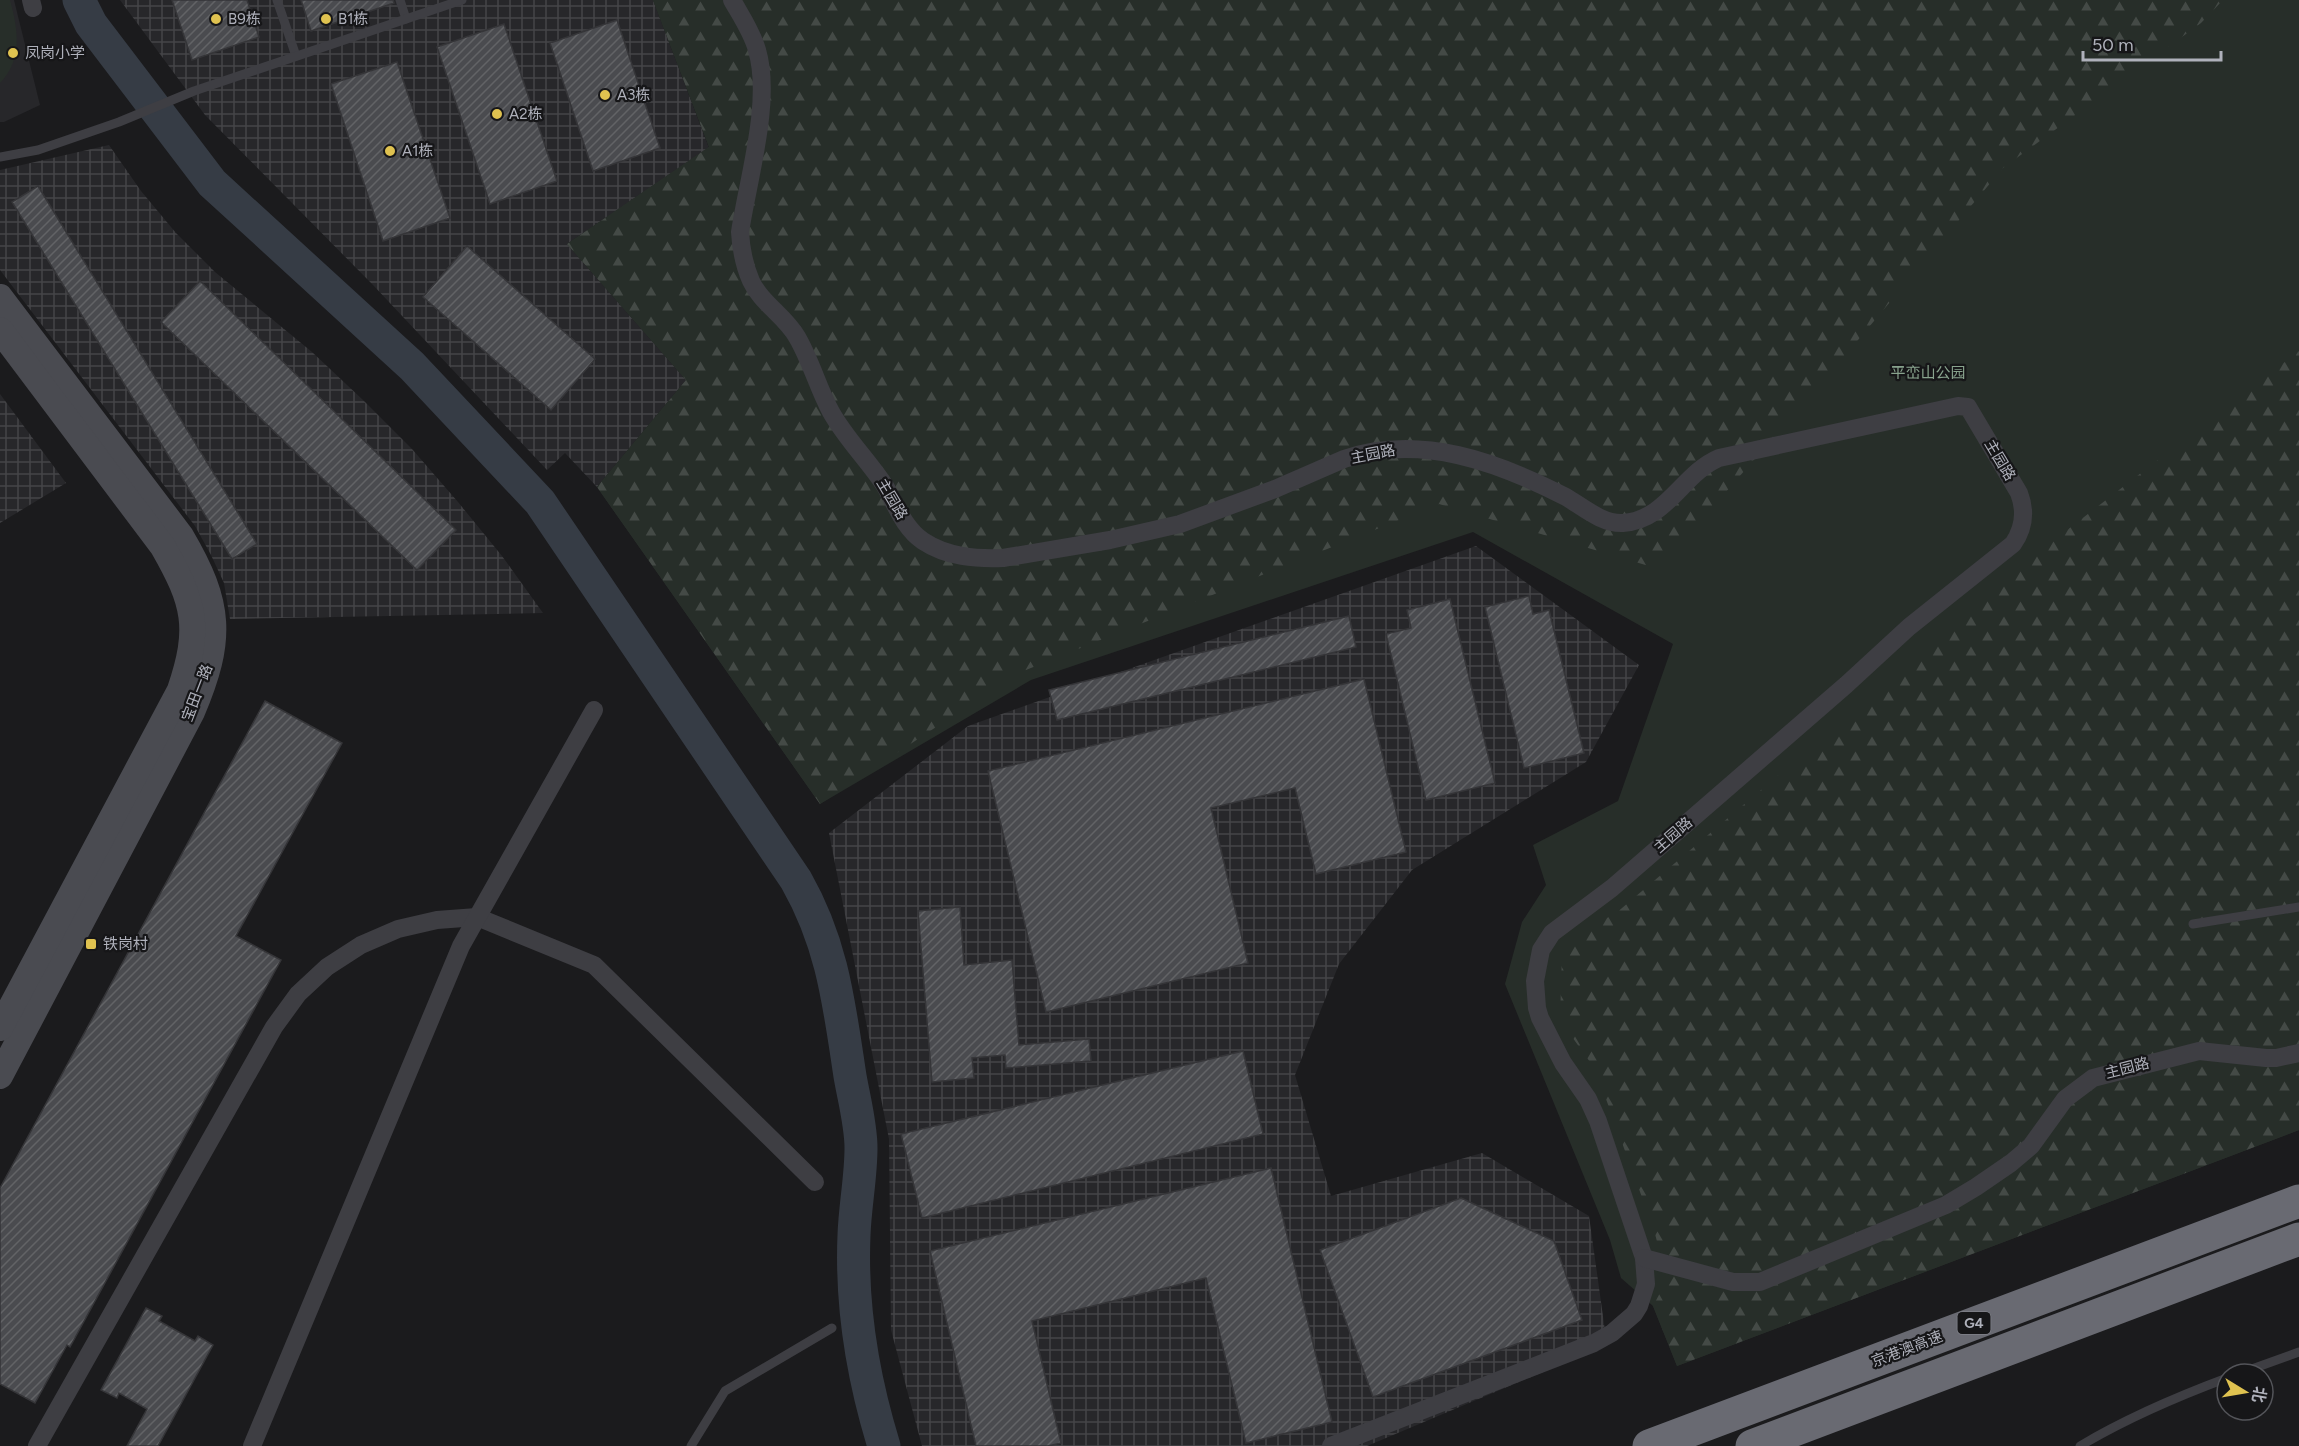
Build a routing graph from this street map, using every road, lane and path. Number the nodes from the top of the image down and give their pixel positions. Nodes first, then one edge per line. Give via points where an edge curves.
1 (277, 0) edge
2 (400, 0) edge
3 (462, 0) edge
4 (732, 0) edge
5 (406, 19) junction
6 (296, 56) junction
7 (0, 157) edge
8 (0, 297) edge
9 (0, 330) edge
10 (594, 710) dead end
11 (2299, 907) edge
12 (477, 917) junction
13 (2193, 924) dead end
14 (0, 1028) edge
15 (2299, 1053) edge
16 (0, 1076) edge
17 (815, 1182) dead end
18 (2299, 1201) edge
19 (2299, 1239) edge
20 (1644, 1258) junction
21 (831, 1328) dead end
22 (2299, 1352) edge
23 (2271, 1362) edge
24 (2215, 1383) edge
25 (37, 1446) edge
26 (252, 1446) edge
27 (691, 1446) edge
28 (1331, 1446) edge
29 (1649, 1446) edge
30 (1752, 1446) edge
31 (2080, 1446) edge

1 - 6 lane
2 - 5 lane
3 - 5 lane
4 - 20 street, 主园路 via 750,31 761,71 759,125 740,232 752,283 798,338 843,432 875,470 912,531 924,542 947,552 1003,558 1147,533 1209,515 1344,459 1384,449 1432,449 1503,468 1598,517 1624,523 1658,510 1697,471 1719,458 1947,407 1968,407 2023,503 2023,525 2013,544 1909,627 1612,888 1557,928 1541,950 1535,981 1540,1018 1598,1121
5 - 6 lane
6 - 7 lane via 38,150
8 - 16 main road, 宝田一路 via 181,536 208,588 213,648 206,679 192,712
9 - 14 main road, 宝田一路 via 163,547 187,595 193,639 180,690
10 - 12 street
11 - 13 lane
12 - 17 street via 594,966
12 - 25 street via 437,920 398,929 361,945 327,967 298,994 274,1027
12 - 26 street via 461,946
15 - 20 street, 主园路 via 2266,1058 2199,1051 2093,1078 2065,1099 2021,1156 1969,1191 1946,1205 1760,1282 1733,1282
18 - 29 highway, 京港澳高速 / G4
19 - 30 highway, G4
20 - 28 street via 1646,1284 1639,1306 1605,1338
21 - 27 lane via 725,1391
22 - 23 lane
24 - 31 lane via 2153,1407

